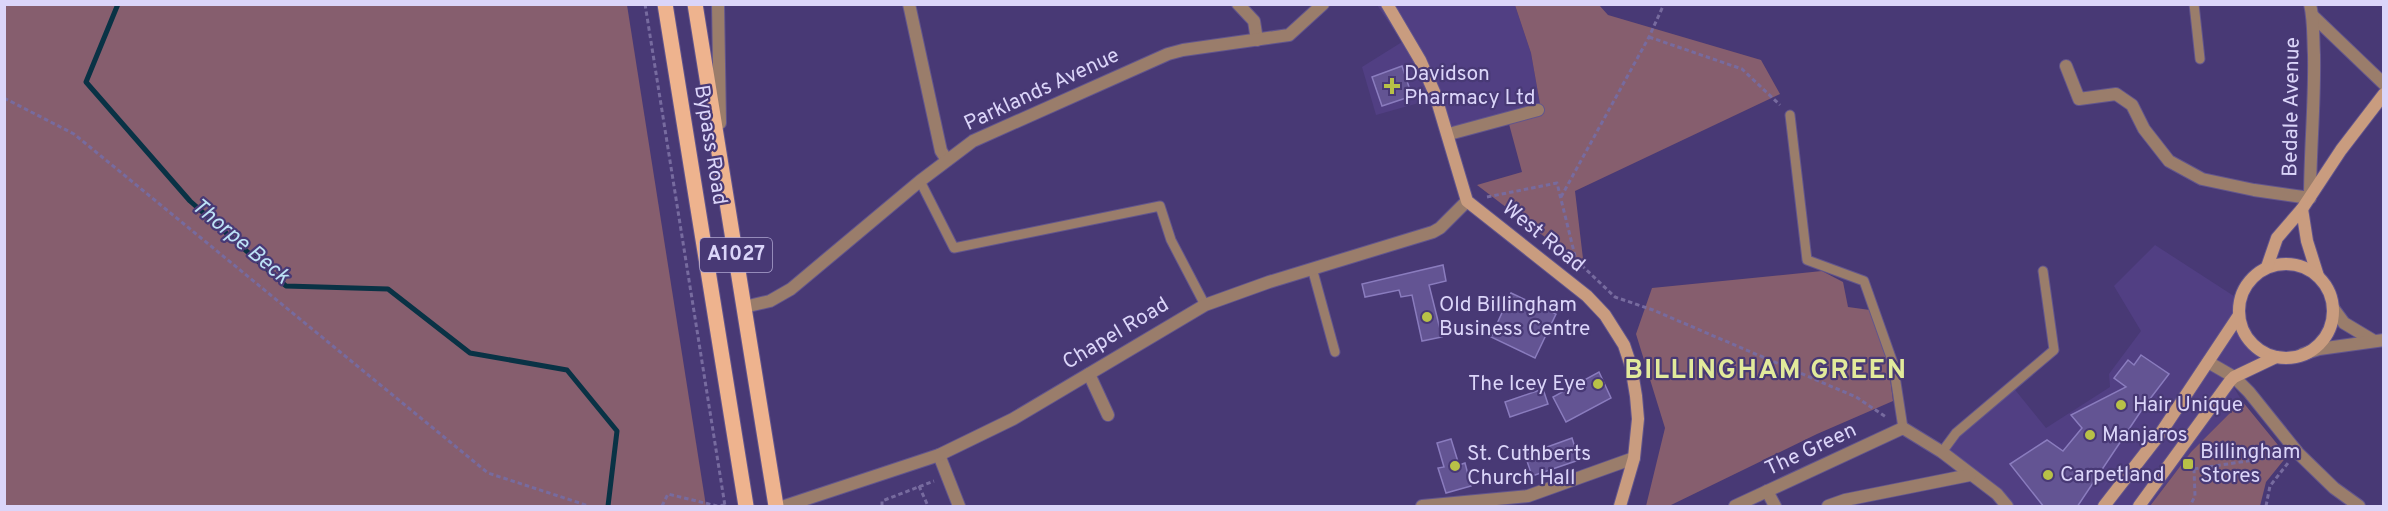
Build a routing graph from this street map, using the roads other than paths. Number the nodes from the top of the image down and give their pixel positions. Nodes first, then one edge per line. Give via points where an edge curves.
1 (666, 4) edge
2 (695, 4) edge
3 (718, 4) edge
4 (909, 4) edge
5 (1238, 4) edge
6 (1323, 4) edge
7 (1387, 4) edge
8 (2194, 4) edge
9 (2311, 10) edge
10 (1257, 40) junction
11 (2200, 59) dead end
12 (2066, 66) dead end
13 (2384, 84) edge
14 (2384, 94) edge
15 (1538, 110) dead end
16 (1790, 115) road end
17 (1449, 134) junction
18 (720, 156) junction
19 (947, 160) junction
20 (920, 181) junction
21 (2310, 198) junction
22 (1467, 201) junction
23 (2302, 209) junction
24 (2267, 267) junction
25 (1312, 268) junction
26 (2043, 271) dead end
27 (2318, 276) junction
28 (1205, 305) junction
29 (744, 307) junction
30 (2333, 308) junction
31 (2239, 315) junction
32 (2379, 340) edge
33 (1335, 352) dead end
34 (2303, 354) junction
35 (2276, 357) junction
36 (2208, 362) junction
37 (1089, 374) junction
38 (2234, 377) junction
39 (1108, 415) dead end
40 (1903, 428) junction
41 (1942, 452) junction
42 (939, 454) junction
43 (1634, 458) junction
44 (1970, 475) junction
45 (1767, 491) junction
46 (1530, 501) edge
47 (746, 507) edge
48 (776, 507) edge
49 (785, 507) edge
50 (959, 507) edge
51 (1422, 507) edge
52 (1620, 507) edge
53 (1735, 507) edge
54 (1775, 507) edge
55 (1828, 507) edge
56 (2007, 507) edge
57 (2104, 507) edge
58 (2139, 507) edge
59 (2359, 507) edge

1 - 47 main road, Bypass Road / A1027
2 - 18 main road, Bypass Road / A1027
3 - 18 street, Bypass Road
4 - 19 street via 941,151
5 - 10 street via 1254,21
6 - 10 street, Parklands Avenue via 1288,34
7 - 17 main road via 1420,60
8 - 11 lane
9 - 13 street, Bedale Avenue
9 - 21 street, Bedale Avenue via 2314,85
10 - 19 street, Parklands Avenue via 1168,54 973,141
12 - 21 street via 2079,99 2116,94 2132,105 2144,129 2169,161 2202,179
14 - 21 main road
15 - 17 street
16 - 40 lane via 1807,260 1864,281 1893,363
17 - 22 main road
18 - 29 main road, Bypass Road / A1027
19 - 20 street, Parklands Avenue
20 - 28 lane via 954,248 1160,206 1171,240
20 - 29 street, Parklands Avenue via 791,289 770,301
21 - 23 main road
22 - 25 street, Chapel Road via 1433,232
22 - 43 main road, West Road via 1587,296 1605,315 1624,345 1636,396
23 - 24 main road via 2277,238
23 - 27 main road
24 - 27 main road via 2294,264
24 - 31 main road via 2245,287
25 - 28 street, Chapel Road
25 - 33 lane
26 - 41 lane via 2054,350 1956,433
27 - 30 main road
28 - 37 street, Chapel Road
29 - 48 main road, Bypass Road / A1027
30 - 32 street via 2344,323
30 - 34 main road via 2325,336
31 - 35 main road via 2242,330 2251,342
31 - 36 main road
32 - 34 street
34 - 35 main road
35 - 38 main road
36 - 38 street
36 - 57 main road
37 - 39 street
37 - 42 street, Chapel Road via 1013,419
38 - 58 main road
38 - 59 street via 2298,453
40 - 41 street
40 - 45 street, The Green
41 - 44 street
42 - 49 street, Chapel Road
42 - 50 street
43 - 46 street
43 - 52 main road, West Road
44 - 55 street via 1845,500
44 - 56 street
45 - 53 street, The Green
45 - 54 street
46 - 51 street

